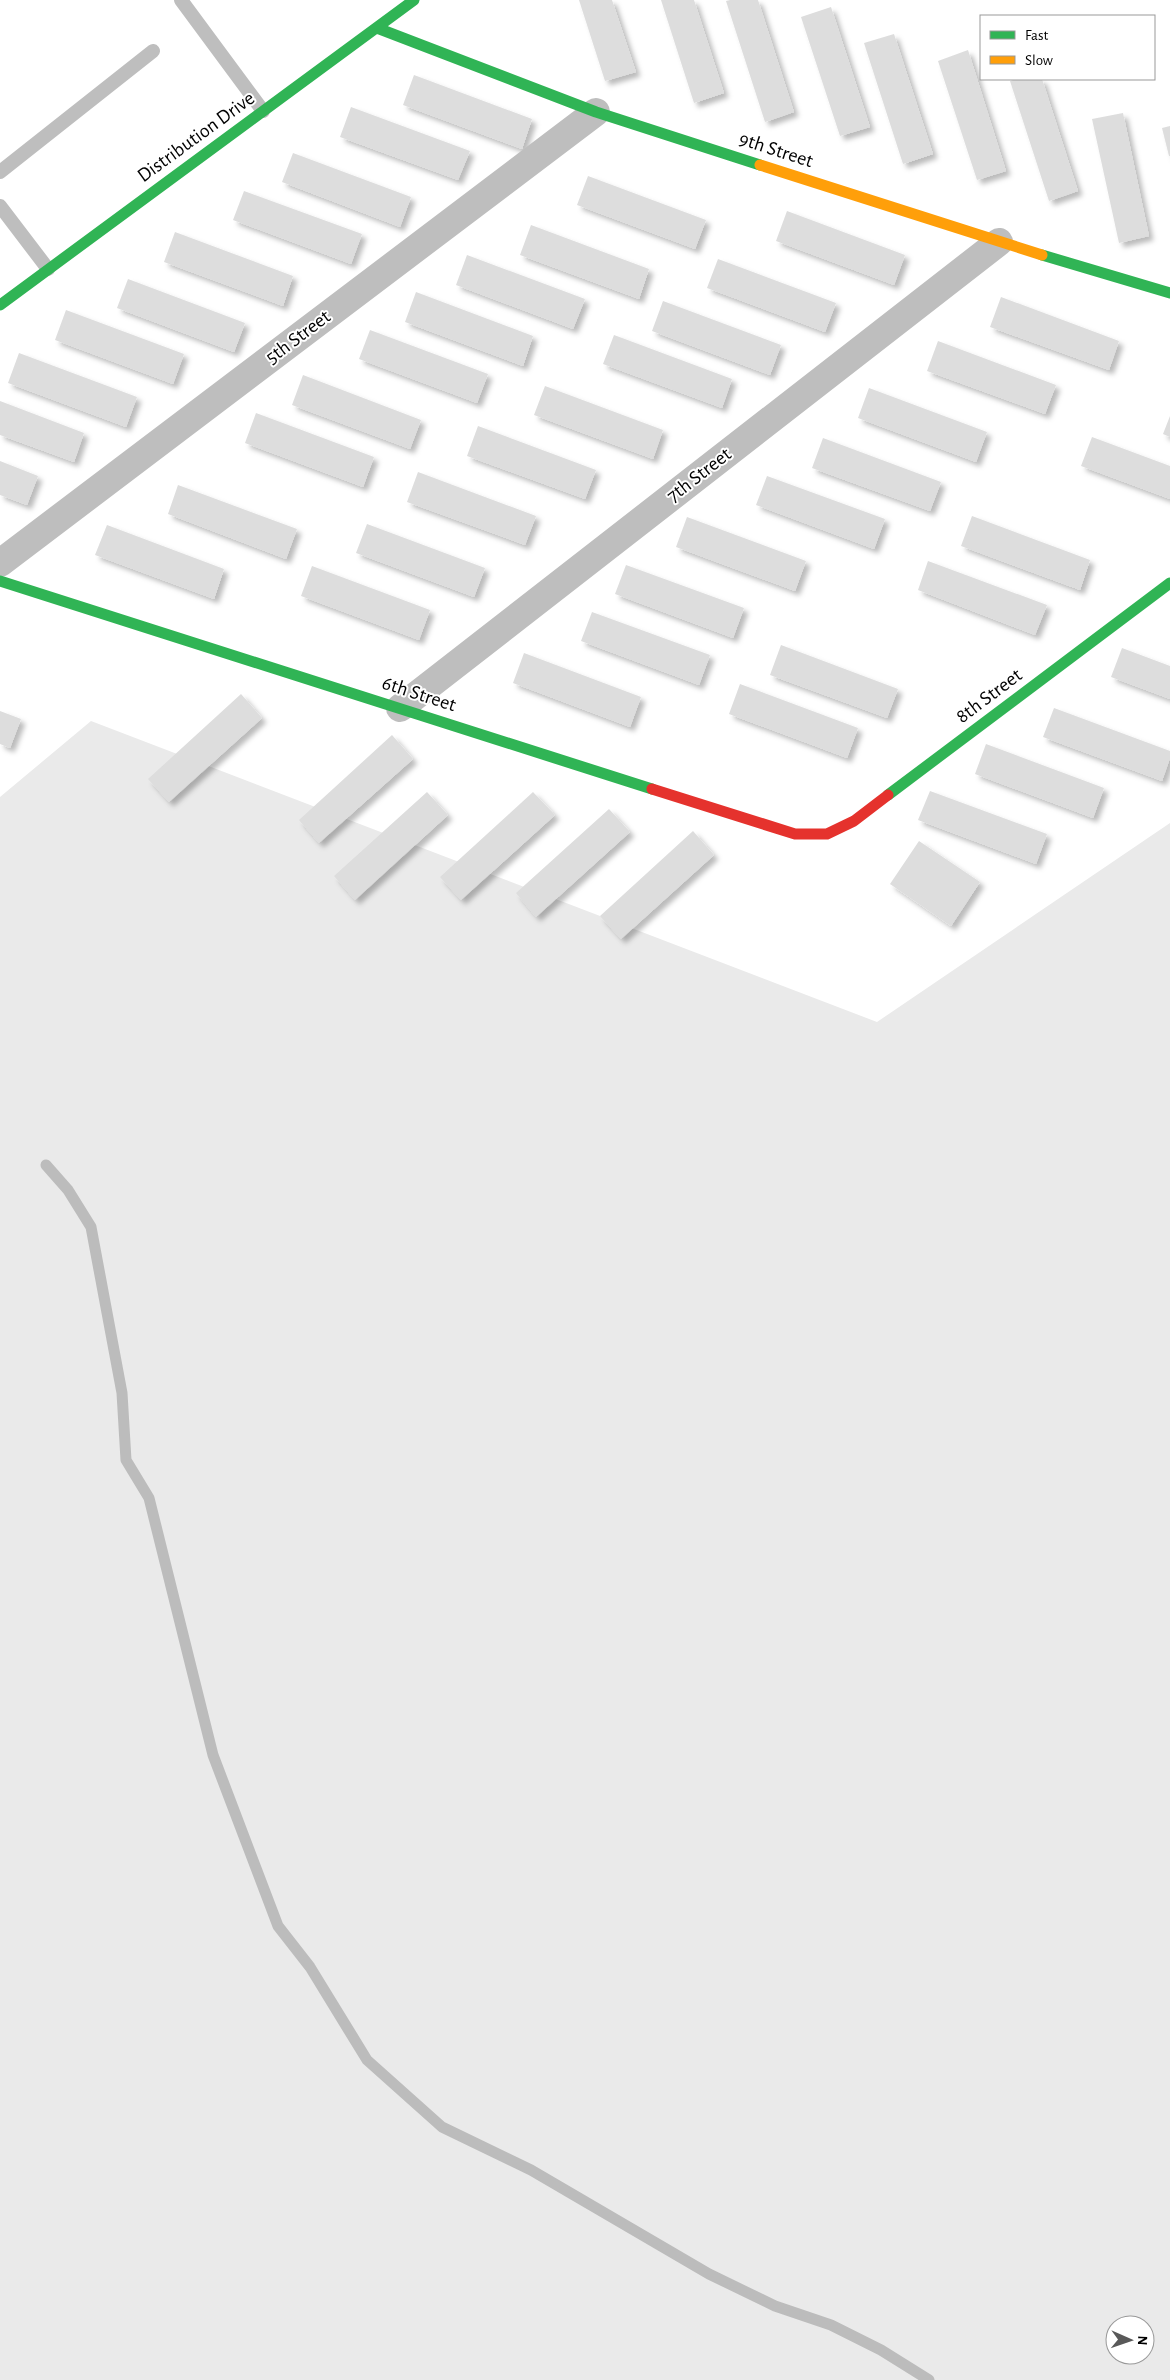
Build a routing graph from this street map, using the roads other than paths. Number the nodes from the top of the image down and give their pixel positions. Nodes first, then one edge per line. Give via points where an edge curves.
1 (181, 0) edge
2 (414, 0) edge
3 (377, 28) junction
4 (153, 51) dead end
5 (263, 111) junction
6 (596, 112) junction
7 (0, 172) edge
8 (1, 210) edge
9 (999, 242) junction
10 (48, 269) junction
11 (1170, 293) edge
12 (0, 305) edge
13 (0, 563) edge
14 (0, 581) edge
15 (1170, 583) edge
16 (400, 708) junction
17 (827, 834) joint

1 - 5 lane
2 - 3 street, Distribution Drive
3 - 5 street, Distribution Drive
3 - 6 street, 9th Street
4 - 7 lane
5 - 10 street, Distribution Drive
6 - 9 street, 9th Street
6 - 13 street, 5th Street
8 - 10 lane
9 - 11 street, 9th Street
9 - 16 street, 7th Street
10 - 12 street, Distribution Drive
14 - 16 street, 6th Street
15 - 17 street, 8th Street via 854,821
16 - 17 street, 6th Street via 795,834

